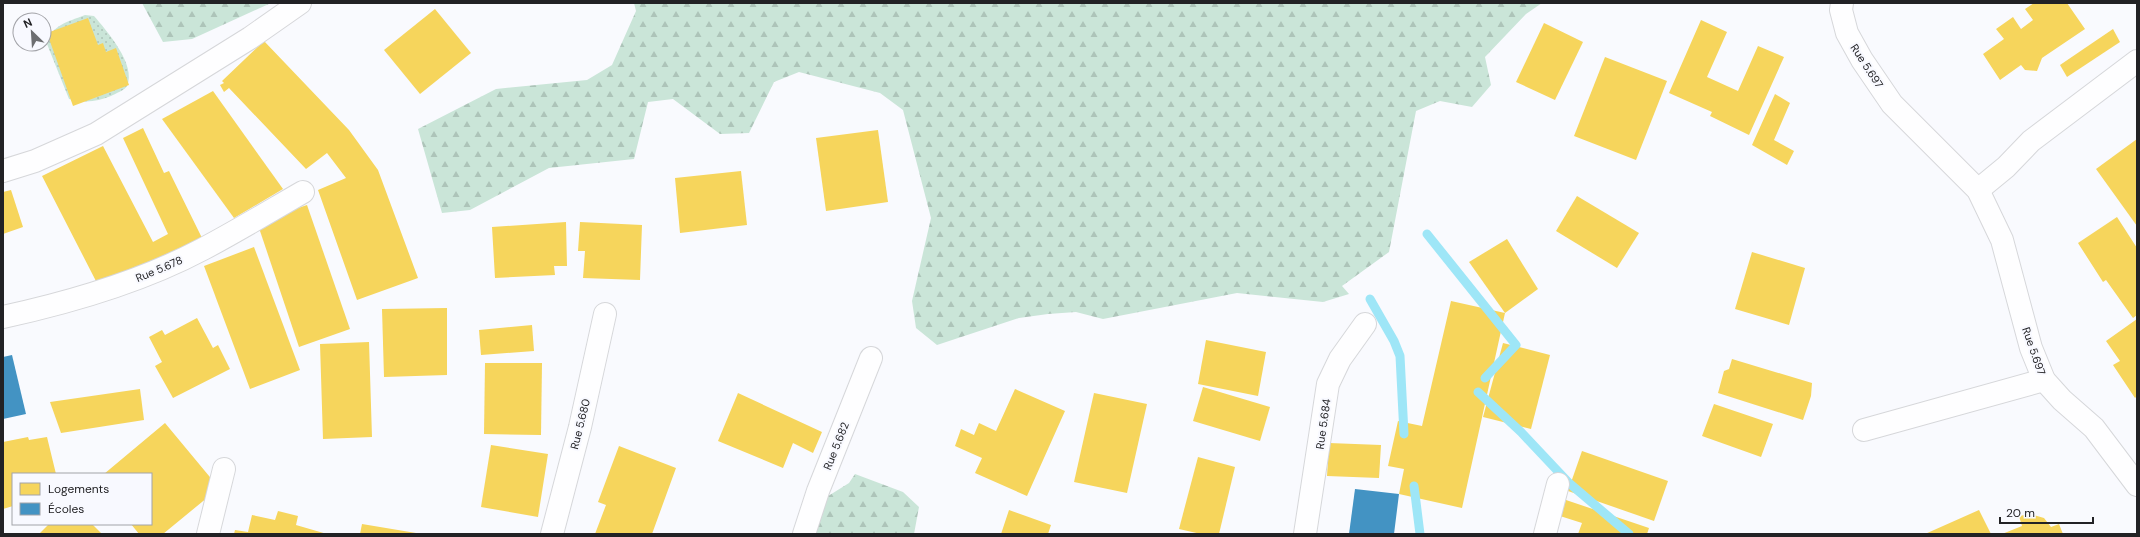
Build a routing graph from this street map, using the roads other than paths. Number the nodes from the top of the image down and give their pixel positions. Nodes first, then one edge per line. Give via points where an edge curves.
1 (300, 3) edge
2 (1842, 3) edge
3 (2137, 61) edge
4 (3, 170) edge
5 (1978, 190) junction
6 (303, 192) dead end
7 (605, 314) dead end
8 (3, 317) edge
9 (1365, 324) dead end
10 (871, 358) dead end
11 (2044, 380) junction
12 (1864, 430) dead end
13 (224, 469) dead end
14 (1558, 484) dead end
15 (2137, 485) edge
16 (208, 534) edge
17 (552, 534) edge
18 (804, 534) edge
19 (1305, 534) edge
20 (1545, 534) edge

1 - 4 street via 250,38 96,134 35,161
2 - 5 street, Rue 5.697 via 1841,10 1847,34 1892,104
3 - 5 street via 2031,141 2006,167
5 - 11 street, Rue 5.697 via 2002,240 2031,348
6 - 8 street, Rue 5.678 via 203,249 144,276 84,297
7 - 17 street, Rue 5.680 via 580,427
9 - 19 street, Rue 5.684 via 1340,359 1328,384
10 - 18 street, Rue 5.682 via 818,491
11 - 12 street
11 - 15 street, Rue 5.697 via 2094,428
13 - 16 street
14 - 20 street

